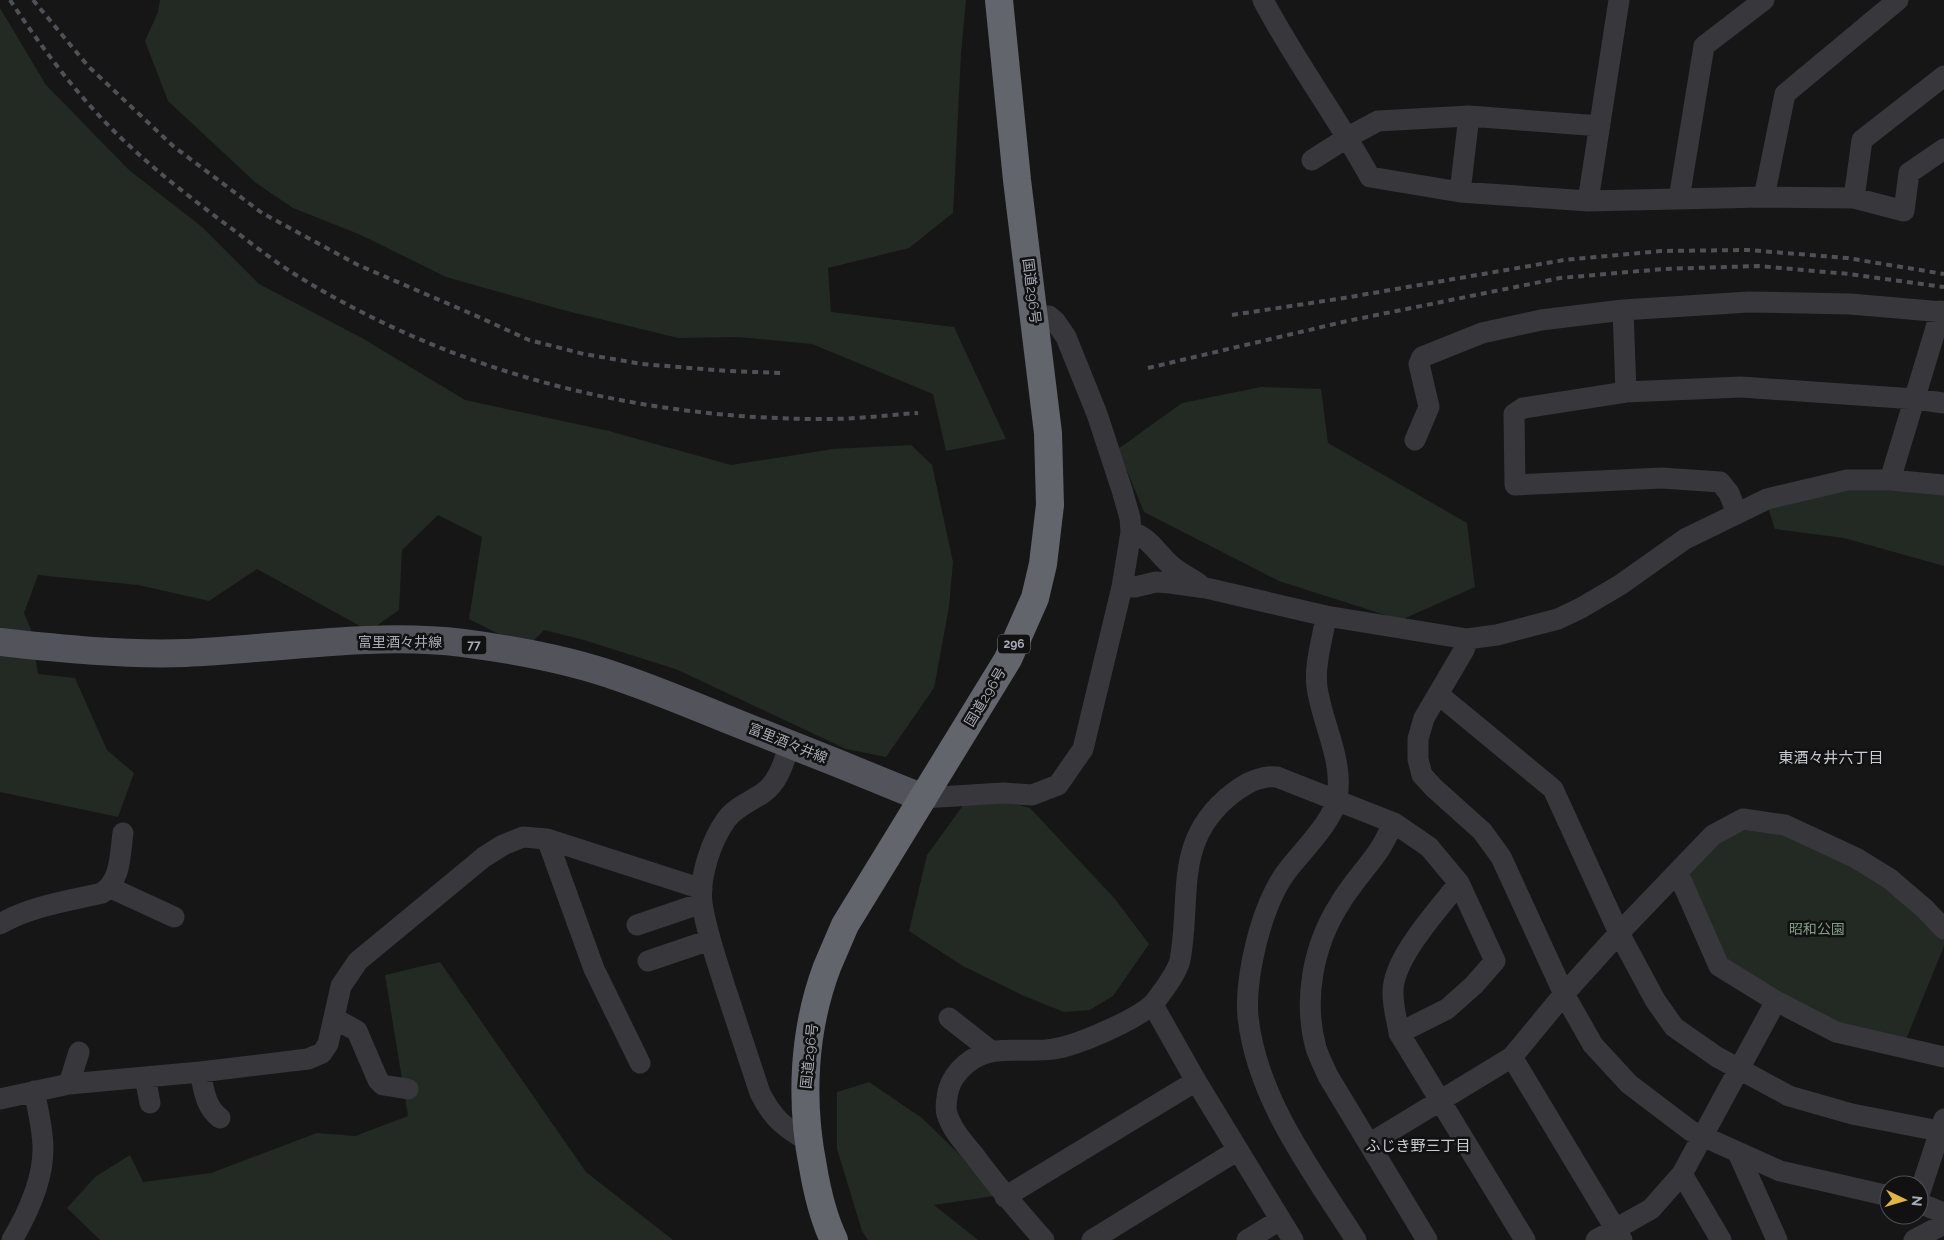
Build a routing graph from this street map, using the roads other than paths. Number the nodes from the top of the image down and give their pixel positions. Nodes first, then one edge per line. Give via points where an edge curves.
1 (1000, 0) edge
2 (1263, 0) edge
3 (1619, 0) edge
4 (1764, 0) edge
5 (1898, 0) edge
6 (1944, 76) edge
7 (1469, 116) junction
8 (1600, 126) junction
9 (1348, 137) junction
10 (1944, 149) edge
11 (1312, 160) dead end
12 (1460, 192) junction
13 (1764, 197) junction
14 (1854, 198) junction
15 (1680, 199) junction
16 (1588, 201) junction
17 (1623, 310) junction
18 (1942, 311) edge
19 (1035, 316) junction
20 (1626, 392) junction
21 (1915, 398) junction
22 (1944, 404) edge
23 (1415, 440) dead end
24 (1890, 480) junction
25 (1944, 485) edge
26 (1737, 514) junction
27 (1131, 532) junction
28 (1122, 587) junction
29 (1206, 588) junction
30 (1326, 616) junction
31 (1467, 638) junction
32 (0, 642) edge
33 (1438, 694) junction
34 (790, 744) junction
35 (923, 798) junction
36 (1338, 799) junction
37 (1394, 823) junction
38 (123, 833) dead end
39 (547, 839) junction
40 (1678, 873) junction
41 (1459, 883) junction
42 (111, 888) junction
43 (702, 896) junction
44 (174, 917) dead end
45 (0, 924) edge
46 (637, 924) dead end
47 (1944, 929) edge
48 (1619, 933) junction
49 (710, 940) junction
50 (648, 961) dead end
51 (1564, 994) junction
52 (1776, 1001) junction
53 (1153, 1005) junction
54 (334, 1018) junction
55 (949, 1018) dead end
56 (1399, 1032) junction
57 (991, 1051) junction
58 (80, 1052) dead end
59 (1512, 1057) junction
60 (1944, 1057) edge
61 (640, 1063) dead end
62 (1740, 1069) junction
63 (200, 1072) junction
64 (145, 1076) junction
65 (1196, 1082) junction
66 (69, 1084) junction
67 (408, 1089) dead end
68 (34, 1091) junction
69 (0, 1099) edge
70 (1440, 1101) junction
71 (150, 1103) dead end
72 (220, 1118) dead end
73 (1941, 1125) edge
74 (1701, 1136) junction
75 (808, 1141) junction
76 (1369, 1144) junction
77 (1238, 1150) junction
78 (1738, 1153) junction
79 (1682, 1174) junction
80 (1925, 1175) edge
81 (1879, 1194) edge
82 (1005, 1197) junction
83 (1929, 1207) edge
84 (1944, 1213) edge
85 (1280, 1220) junction
86 (1944, 1224) edge
87 (1619, 1234) edge
88 (18, 1237) edge
89 (1421, 1238) edge
90 (834, 1240) edge
91 (1044, 1240) edge
92 (1092, 1240) edge
93 (1247, 1240) edge
94 (1292, 1240) edge
95 (1356, 1240) edge
96 (1525, 1240) edge
97 (1596, 1240) edge
98 (1721, 1240) edge
99 (1777, 1240) edge
100 (1914, 1240) edge

1 - 19 highway, 国道296号 / 296 via 1017,180
2 - 9 street
3 - 8 street
4 - 15 street via 1704,46
5 - 13 street via 1785,94
6 - 14 street via 1862,140
7 - 8 street
7 - 9 street via 1378,121
7 - 12 street
8 - 16 street
9 - 11 street
9 - 12 street via 1370,177
10 - 14 street via 1909,173 1904,211
12 - 16 street
13 - 14 street
13 - 15 street
15 - 16 street
17 - 18 street via 1749,302 1850,304
17 - 20 street
17 - 23 street via 1541,320 1482,333 1422,357 1418,364 1429,407
18 - 21 street
19 - 27 street via 1049,316 1066,337 1100,424 1122,490
19 - 35 highway, 国道296号 / 296 via 1048,433 1050,485 1044,564 1035,598 1008,659
20 - 21 street via 1741,387
20 - 26 street via 1523,408 1514,414 1515,485 1662,478 1720,482 1729,493
21 - 22 street
21 - 24 street
24 - 25 street
24 - 26 street via 1847,480 1814,487 1767,499
26 - 31 street via 1685,539 1620,585 1558,619 1497,635
27 - 28 street
27 - 29 street via 1138,533 1175,569
28 - 29 street via 1156,582
28 - 35 street via 1083,749 1058,785 1032,795 1003,793
29 - 30 street
30 - 31 street
30 - 36 street via 1317,686 1337,766
31 - 33 street via 1464,650
32 - 34 main road, 富里酒々井線 / 77 via 132,653 186,653 396,640 461,643 542,657 621,678
33 - 48 street via 1553,789
33 - 51 street via 1424,718 1418,739 1422,775 1482,830 1501,857
34 - 35 main road, 富里酒々井線 / 77
34 - 43 street via 775,780 726,820 706,867
35 - 75 highway, 国道296号 / 296 via 846,925 827,969 812,1018 806,1059 804,1098
36 - 37 street
36 - 53 street via 1278,776 1265,776 1242,786 1220,804 1203,827 1190,858 1180,962
36 - 95 street via 1326,822 1284,876 1268,906 1249,976 1248,1016 1257,1058 1276,1105 1291,1136
37 - 41 street via 1429,847
37 - 76 street via 1379,851 1325,928 1316,957 1312,988 1311,1018 1316,1049 1328,1076
38 - 42 street via 116,877
39 - 43 street
39 - 54 street via 522,837 503,845 418,910 358,961 341,986
39 - 61 street via 594,969
40 - 47 street via 1713,836 1743,819 1784,825 1856,858 1890,879
40 - 48 street
40 - 52 street via 1719,966
41 - 56 street via 1411,943 1399,966 1392,993
41 - 56 street via 1495,961 1447,1008
42 - 44 street
42 - 45 street via 35,909
43 - 46 street
43 - 49 street
48 - 51 street
48 - 62 street via 1654,1000 1674,1027
49 - 50 street
49 - 75 street via 760,1093 769,1111 788,1130
51 - 59 street
51 - 74 street via 1593,1045 1629,1084
52 - 60 street via 1836,1032
52 - 62 street
53 - 57 street via 1074,1044 1052,1050
53 - 65 street
54 - 63 street via 328,1044 322,1053 308,1059
54 - 67 street via 356,1031 383,1085
55 - 57 street
56 - 70 street
57 - 82 street via 973,1058 957,1072 949,1089 947,1113 954,1130
58 - 66 street
59 - 70 street
59 - 87 street
62 - 73 street via 1789,1096 1852,1114
62 - 74 street
63 - 64 street
63 - 72 street via 206,1100
64 - 66 street
64 - 71 street
65 - 77 street
65 - 82 street
66 - 68 street
68 - 69 street
68 - 88 street via 41,1125 41,1169
70 - 76 street
70 - 96 street
73 - 80 street
74 - 78 street
74 - 79 street
75 - 90 highway, 国道296号 / 296 via 816,1186
76 - 89 street
77 - 85 street
77 - 92 street
78 - 81 street via 1780,1171
78 - 99 street
79 - 87 street via 1651,1208
79 - 98 street
82 - 91 street
83 - 84 street
85 - 93 street
85 - 94 street
86 - 100 street
87 - 97 street

